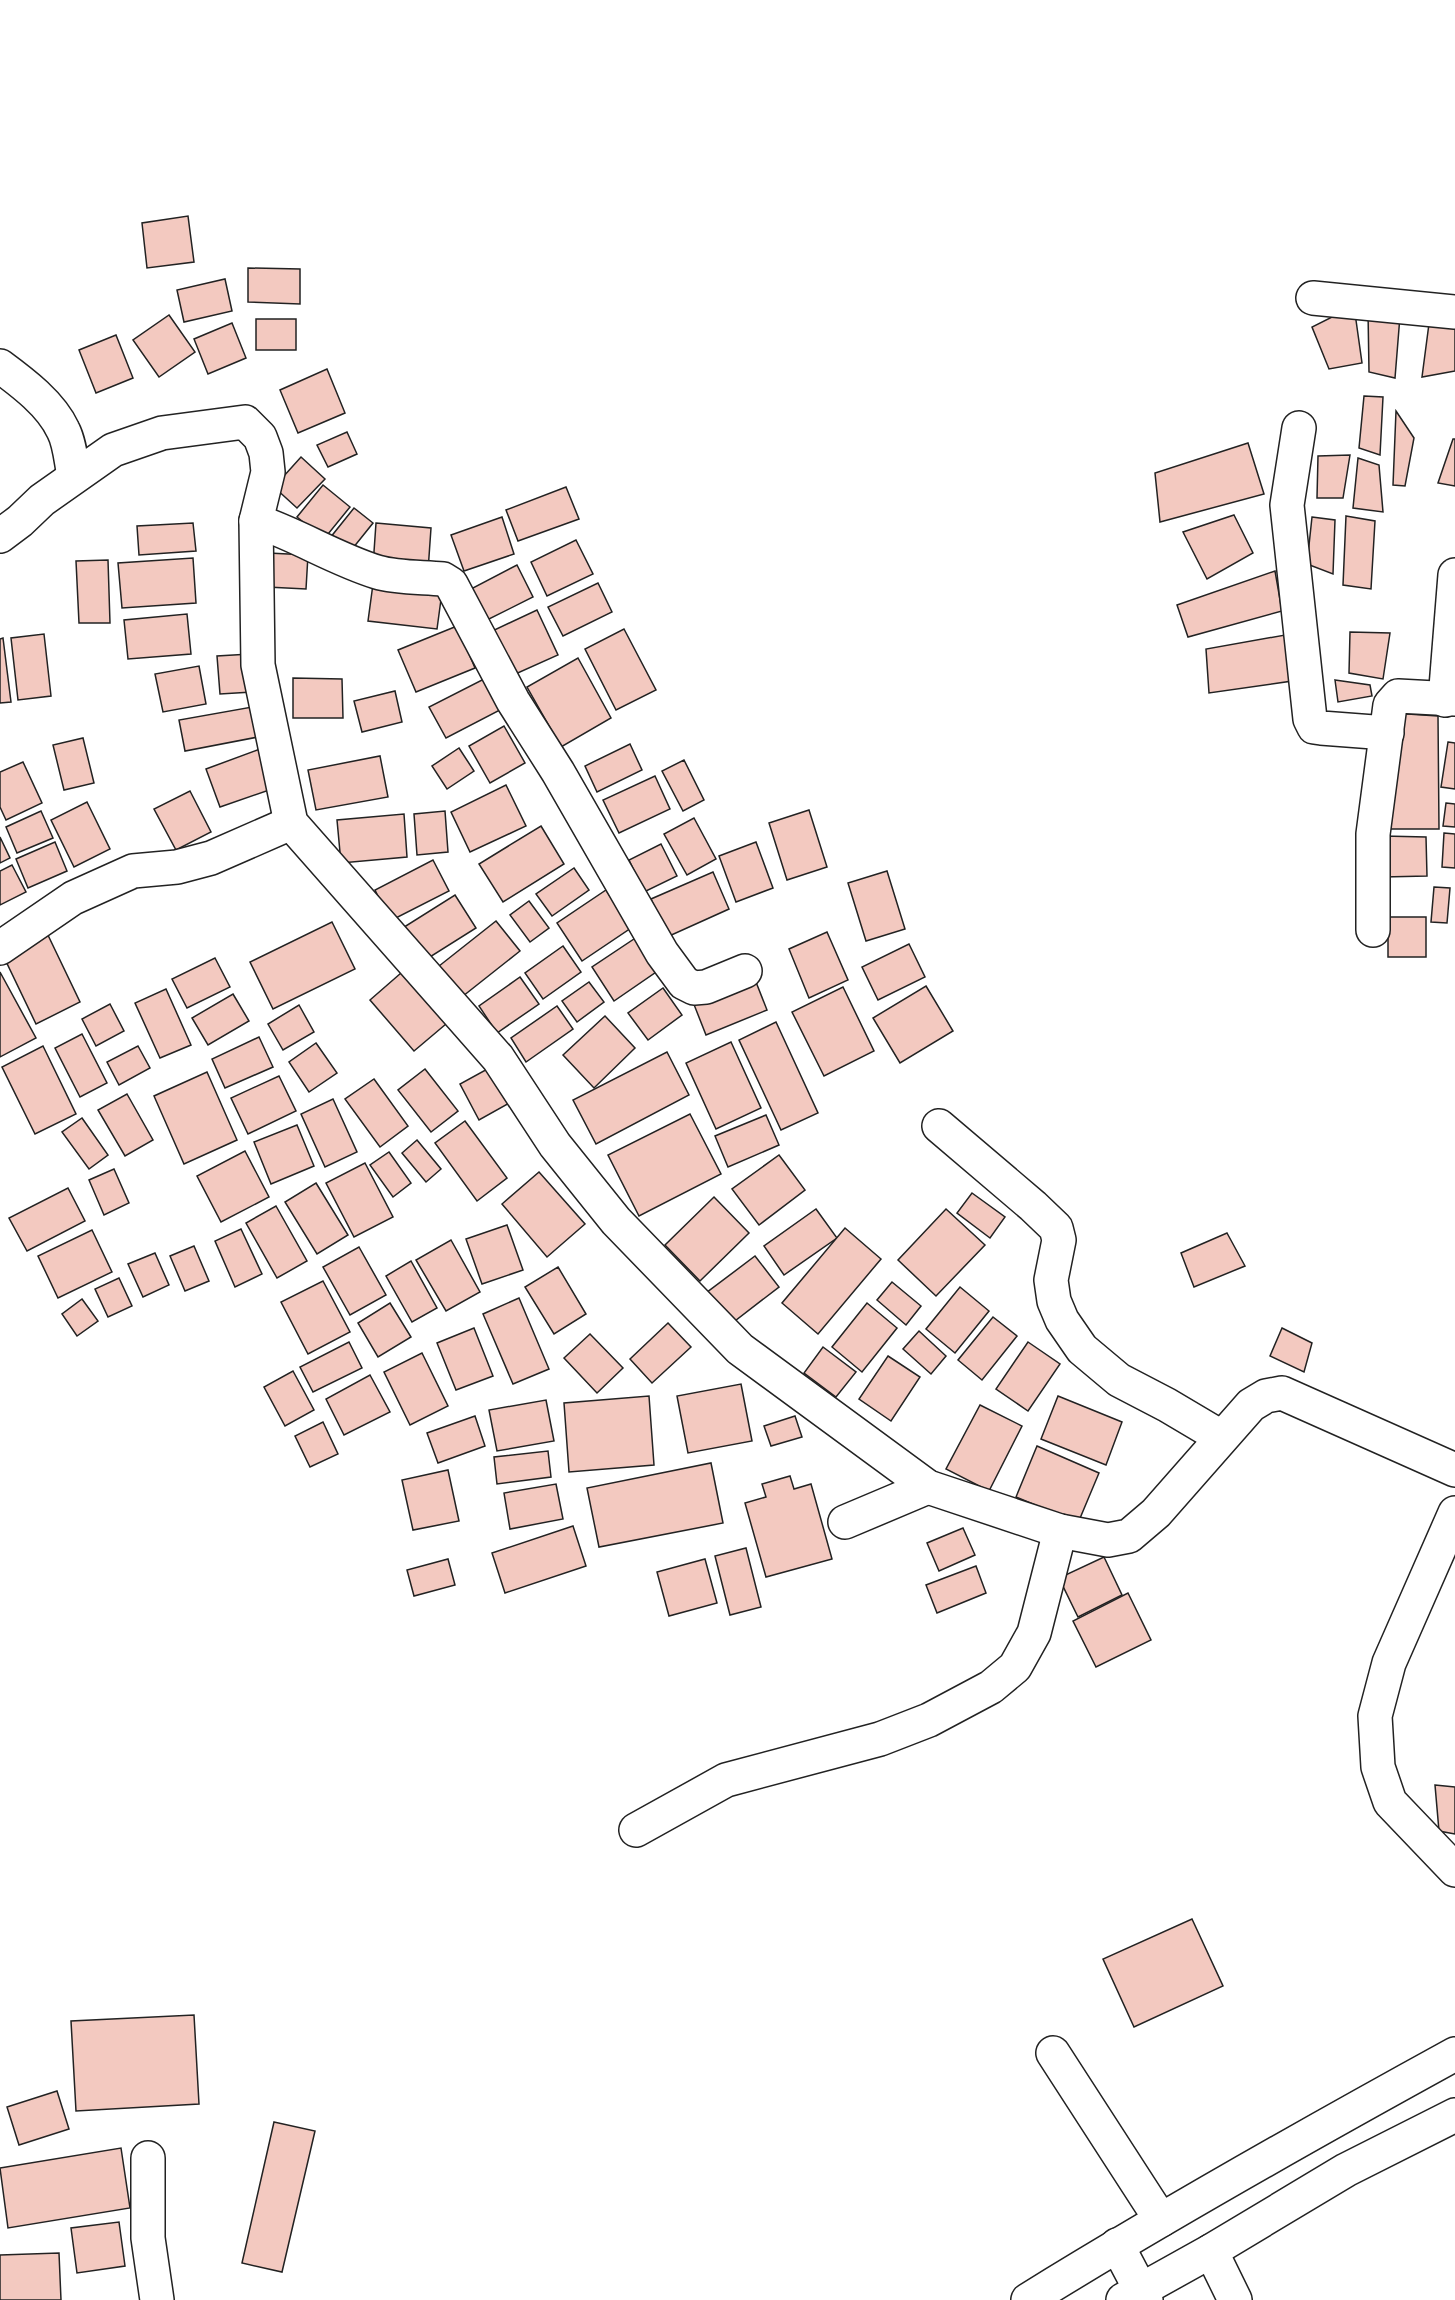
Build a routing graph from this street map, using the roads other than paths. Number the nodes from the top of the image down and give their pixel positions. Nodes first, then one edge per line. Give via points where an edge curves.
1 (1313, 298) dead end
2 (1455, 312) edge
3 (0, 366) edge
4 (1299, 428) dead end
5 (74, 476) junction
6 (256, 522) junction
7 (7, 523) edge
8 (1455, 575) edge
9 (1450, 699) edge
10 (1387, 733) junction
11 (291, 823) junction
12 (1372, 930) dead end
13 (0, 948) edge
14 (745, 971) dead end
15 (939, 1126) dead end
16 (1221, 1437) junction
17 (1455, 1470) edge
18 (928, 1486) junction
19 (1455, 1513) edge
20 (845, 1522) dead end
21 (1060, 1531) junction
22 (636, 1830) dead end
23 (1455, 1870) edge
24 (1053, 2054) dead end
25 (1455, 2054) edge
26 (1455, 2115) edge
27 (148, 2158) dead end
28 (1161, 2220) junction
29 (1117, 2245) junction
30 (1211, 2251) junction
31 (1137, 2296) edge
32 (157, 2300) edge
33 (1028, 2300) edge
34 (1235, 2300) edge

1 - 2 street
3 - 5 street via 48,408 64,431
4 - 10 street via 1287,505 1310,719 1314,727
5 - 6 street via 113,450 162,434 245,423 260,437 266,453 268,472
5 - 7 street
6 - 11 street via 258,665
6 - 14 street via 381,573 443,579 451,584 513,701 662,953 684,983 694,988 706,987
8 - 9 street
9 - 10 street via 1398,696 1390,705
10 - 12 street via 1373,834
11 - 13 street via 211,858 177,867 133,871 73,898
11 - 18 street via 498,1058 555,1145 616,1221 740,1349
15 - 16 street via 1056,1228 1059,1240 1051,1280 1054,1301 1082,1349 1119,1380
16 - 17 street via 1251,1405 1282,1393
16 - 21 street via 1156,1513 1129,1536 1108,1540
18 - 20 street
18 - 21 street
19 - 23 street via 1389,1663 1375,1716 1378,1767 1390,1802
21 - 22 street via 1034,1633 1015,1667 991,1688 929,1720 880,1739 726,1780
24 - 28 street
25 - 28 street
26 - 30 street via 1346,2170
27 - 32 street via 148,2238
28 - 29 street
29 - 31 street
29 - 33 street
30 - 31 street
30 - 34 street

